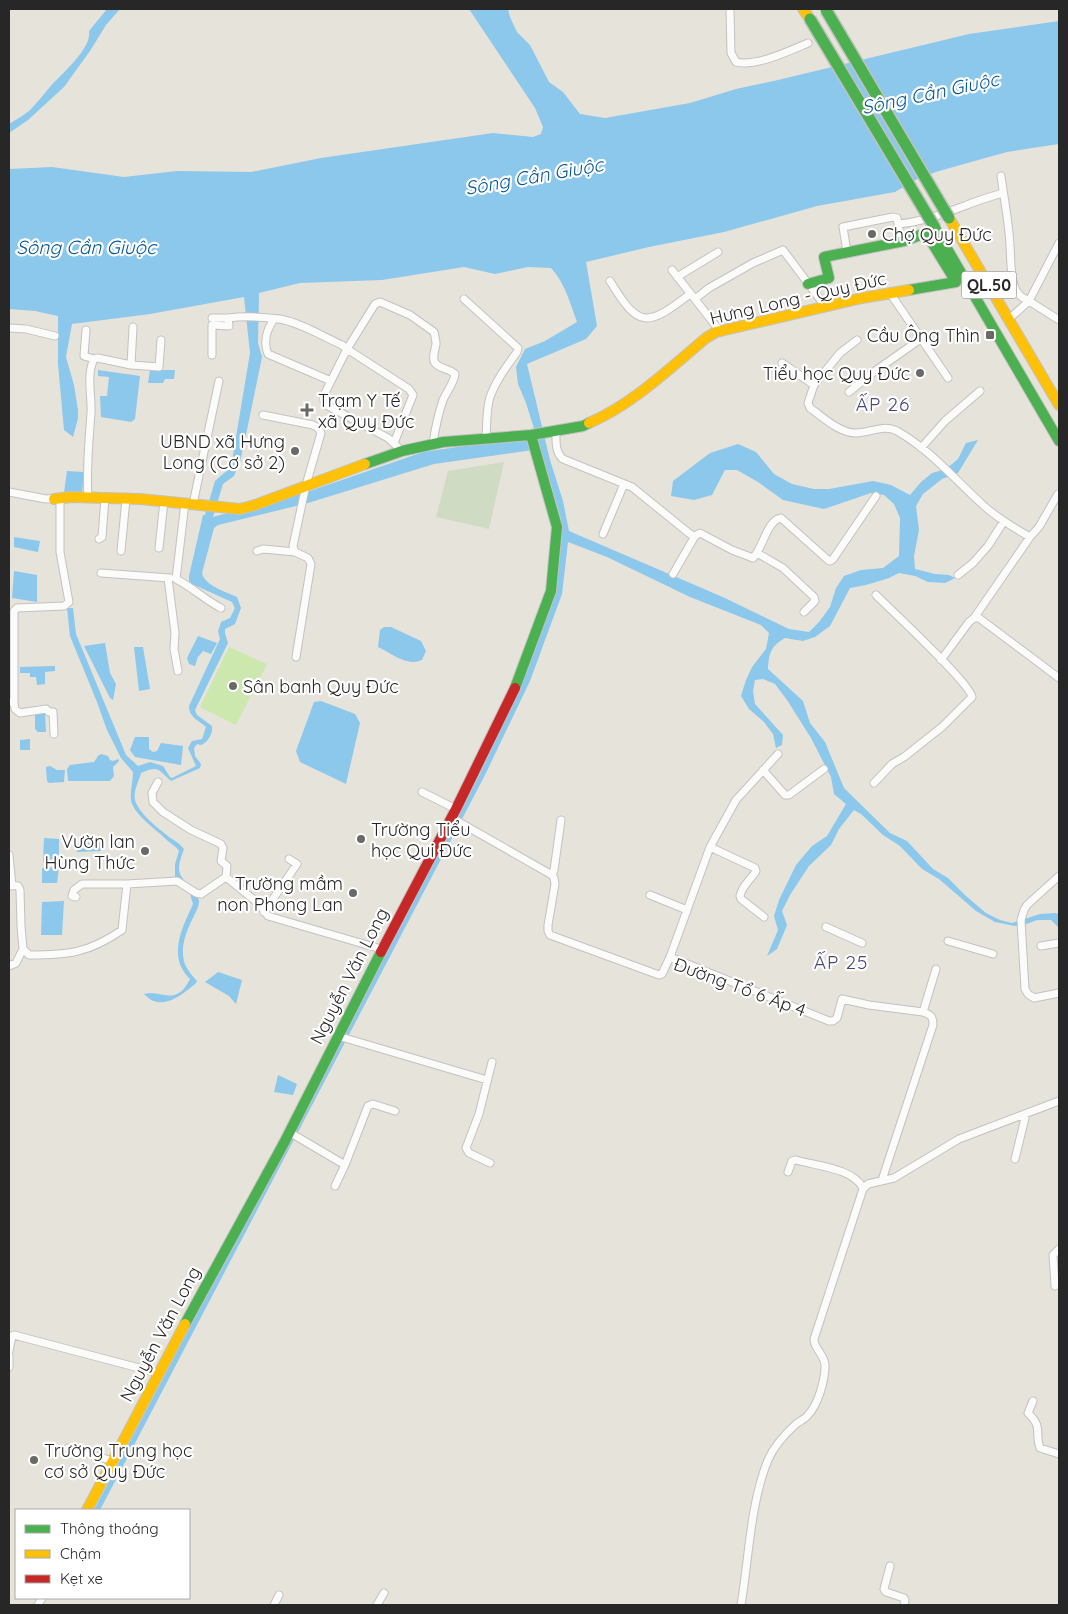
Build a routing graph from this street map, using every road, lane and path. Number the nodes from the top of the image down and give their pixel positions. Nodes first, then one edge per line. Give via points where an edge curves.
1 (730, 9) edge
2 (803, 9) edge
3 (825, 10) edge
4 (808, 43) dead end
5 (1001, 176) dead end
6 (1003, 193) junction
7 (898, 224) junction
8 (901, 242) junction
9 (1059, 243) edge
10 (718, 252) dead end
11 (847, 252) junction
12 (672, 270) dead end
13 (677, 277) junction
14 (610, 281) dead end
15 (808, 284) junction
16 (890, 293) junction
17 (693, 296) junction
18 (464, 299) dead end
19 (1028, 301) junction
20 (825, 306) junction
21 (212, 318) dead end
22 (228, 318) junction
23 (274, 319) junction
24 (1009, 319) junction
25 (1059, 320) edge
26 (9, 328) edge
27 (133, 328) dead end
28 (86, 330) dead end
29 (720, 331) junction
30 (55, 336) dead end
31 (922, 338) junction
32 (161, 340) dead end
33 (856, 340) dead end
34 (347, 349) junction
35 (212, 355) dead end
36 (94, 359) junction
37 (782, 363) dead end
38 (130, 365) junction
39 (948, 378) dead end
40 (219, 381) dead end
41 (331, 381) junction
42 (814, 385) junction
43 (980, 390) dead end
44 (848, 392) dead end
45 (1059, 405) edge
46 (263, 415) dead end
47 (541, 433) junction
48 (486, 438) junction
49 (1059, 441) edge
50 (433, 444) junction
51 (398, 447) junction
52 (921, 448) junction
53 (624, 484) junction
54 (306, 485) junction
55 (9, 492) edge
56 (1058, 494) edge
57 (876, 496) dead end
58 (61, 498) junction
59 (88, 498) junction
60 (106, 498) junction
61 (126, 499) junction
62 (164, 501) junction
63 (189, 503) junction
64 (1004, 522) junction
65 (603, 534) dead end
66 (694, 536) junction
67 (1030, 537) junction
68 (99, 539) dead end
69 (159, 548) dead end
70 (121, 551) dead end
71 (257, 551) dead end
72 (295, 552) junction
73 (757, 553) junction
74 (101, 573) dead end
75 (673, 574) dead end
76 (958, 575) dead end
77 (172, 578) junction
78 (876, 594) dead end
79 (221, 608) dead end
80 (804, 612) dead end
81 (974, 618) junction
82 (296, 657) dead end
83 (941, 660) junction
84 (178, 671) dead end
85 (1059, 678) edge
86 (12, 702) edge
87 (54, 734) dead end
88 (778, 754) dead end
89 (763, 770) junction
90 (824, 770) dead end
91 (158, 782) dead end
92 (874, 783) dead end
93 (422, 792) dead end
94 (454, 813) junction
95 (561, 820) dead end
96 (710, 848) junction
97 (9, 855) edge
98 (289, 859) dead end
99 (552, 875) junction
100 (1059, 876) edge
101 (226, 877) junction
102 (127, 884) junction
103 (10, 886) edge
104 (650, 895) dead end
105 (76, 897) dead end
106 (687, 910) junction
107 (264, 912) junction
108 (764, 917) dead end
109 (826, 928) dead end
110 (948, 941) dead end
111 (862, 943) dead end
112 (1059, 943) edge
113 (1041, 946) dead end
114 (23, 949) junction
115 (381, 950) junction
116 (993, 954) dead end
117 (670, 957) junction
118 (9, 966) edge
119 (936, 969) dead end
120 (1059, 992) edge
121 (923, 1012) junction
122 (338, 1036) junction
123 (492, 1062) dead end
124 (487, 1080) junction
125 (1059, 1101) edge
126 (394, 1111) dead end
127 (1026, 1114) junction
128 (289, 1132) junction
129 (1015, 1159) dead end
130 (490, 1163) dead end
131 (345, 1165) junction
132 (788, 1172) dead end
133 (882, 1180) junction
134 (335, 1186) dead end
135 (863, 1188) junction
136 (1059, 1249) edge
137 (1055, 1286) dead end
138 (9, 1352) edge
139 (9, 1355) edge
140 (9, 1367) edge
141 (158, 1373) junction
142 (1032, 1401) dead end
143 (68, 1448) dead end
144 (1059, 1454) edge
145 (113, 1461) junction
146 (88, 1509) edge
147 (890, 1566) dead end
148 (384, 1593) dead end
149 (279, 1595) dead end
150 (274, 1605) edge
151 (377, 1605) edge
152 (741, 1605) edge
153 (904, 1605) edge

1 - 4 street via 731,53 736,62 743,64 768,58
2 - 49 main road, QL.50, bridge
3 - 24 main road, QL.50, bridge
5 - 6 street
6 - 7 street via 916,222
6 - 19 street via 1015,289
7 - 8 street
7 - 11 street via 894,217 843,227
8 - 11 main road
8 - 16 main road, Hưng Long - Quy Đức via 926,233 956,282
9 - 19 street
10 - 13 street
11 - 15 main road via 824,257 828,278
12 - 13 street
13 - 17 street
14 - 17 street via 636,315 648,318 662,315
15 - 17 street via 783,250
15 - 20 street
16 - 20 main road, Hưng Long - Quy Đức
16 - 31 street
17 - 29 street
18 - 48 street via 518,348 490,398
19 - 24 street
19 - 25 street
20 - 29 main road, Hưng Long - Quy Đức
21 - 22 street
22 - 23 street
22 - 35 street via 229,326 212,325
23 - 34 street via 301,327
23 - 41 street via 267,333 268,354
24 - 45 main road, QL.50
26 - 30 street
27 - 38 street
28 - 36 street via 84,356
29 - 47 main road, Hưng Long - Quy Đức via 706,338 604,416 583,426
31 - 39 street
31 - 44 street
32 - 38 street via 159,367
33 - 42 street via 840,353
34 - 41 street
34 - 50 street via 379,302 410,315 434,332 434,361 455,376 436,422
34 - 51 street via 412,392
36 - 38 street
36 - 59 street via 90,377
37 - 42 street
40 - 63 street
41 - 51 street via 324,395 328,406
42 - 52 street via 808,403 810,408 840,428 856,433 884,428 895,430
43 - 52 street
46 - 54 street via 318,428 320,432
47 - 48 main road, Hưng Long - Quy Đức
47 - 53 street via 557,448 563,459
47 - 94 main road, Nguyễn Văn Long via 548,491 557,526 551,591 511,699
48 - 50 main road, Hưng Long - Quy Đức
50 - 51 main road, Hưng Long - Quy Đức
51 - 54 main road, Hưng Long - Quy Đức
52 - 64 street via 936,458
53 - 65 street
53 - 66 street
54 - 63 main road, Hưng Long - Quy Đức via 240,509
54 - 72 street via 293,546
55 - 58 street, Hưng Long - Quy Đức via 46,499
56 - 67 street
57 - 73 street via 833,560 828,560 781,518 774,520
58 - 59 main road, Hưng Long - Quy Đức
58 - 86 street via 60,552 69,602 64,606 17,608 14,611
59 - 60 main road, Hưng Long - Quy Đức
60 - 61 main road, Hưng Long - Quy Đức
60 - 68 street
61 - 62 main road, Hưng Long - Quy Đức
61 - 70 street
62 - 63 main road, Hưng Long - Quy Đức
62 - 69 street
63 - 77 street
64 - 67 street
64 - 76 street via 988,546
66 - 73 street via 700,533 753,558
66 - 75 street
67 - 81 street
71 - 72 street
72 - 82 street via 308,558 311,564
73 - 80 street via 783,568 814,597 815,601
74 - 77 street
77 - 79 street
77 - 84 street via 174,649
78 - 83 street
81 - 83 street
81 - 85 street via 979,618
83 - 92 street via 970,692 971,698 942,727 892,764
86 - 87 street via 20,712 46,709 53,712
88 - 89 street
89 - 90 street via 787,795
89 - 96 street via 736,800
91 - 101 street via 152,793 153,802 191,830 221,844
93 - 94 street
94 - 99 street
94 - 115 main road, Nguyễn Văn Long
95 - 99 street
96 - 106 street
96 - 108 street via 755,868 740,896
97 - 103 street
98 - 107 street via 297,864
99 - 117 street, Đường Tổ 6 Ấp 4 via 555,884 548,925 550,935 656,975 662,974
100 - 120 street via 1028,905 1022,920 1025,989 1034,998
101 - 102 street via 203,894 177,881
101 - 107 street
102 - 105 street via 82,884 74,890 72,896
102 - 114 street via 122,930 104,942 86,950 58,955 29,955
103 - 114 street via 18,886 20,890
104 - 106 street
106 - 117 street
107 - 115 street via 268,916
109 - 111 street
110 - 116 street
112 - 113 street
114 - 118 street via 16,963
115 - 122 main road, Nguyễn Văn Long
117 - 121 street, Đường Tổ 6 Ấp 4 via 829,1021 837,1018 842,999
119 - 121 street
121 - 133 street via 931,1014 933,1025
122 - 124 street
122 - 128 main road, Nguyễn Văn Long
123 - 124 street
124 - 130 street via 466,1149
125 - 127 street
126 - 131 street via 373,1104 368,1106
127 - 129 street
127 - 133 street via 959,1139 894,1178
128 - 131 street
128 - 141 main road, Nguyễn Văn Long
131 - 134 street
132 - 135 street via 792,1161 796,1160 848,1174
133 - 135 street
135 - 152 street via 814,1339 817,1350 825,1359 819,1396 815,1408 774,1448 768,1460 756,1503
136 - 137 street via 1053,1255
138 - 141 street via 14,1335
139 - 140 street
141 - 145 main road, Nguyễn Văn Long
142 - 144 street via 1028,1413 1037,1424 1040,1448
143 - 145 street
145 - 146 main road, Nguyễn Văn Long
147 - 153 street via 884,1588 886,1592 904,1598
148 - 151 street
149 - 150 street

